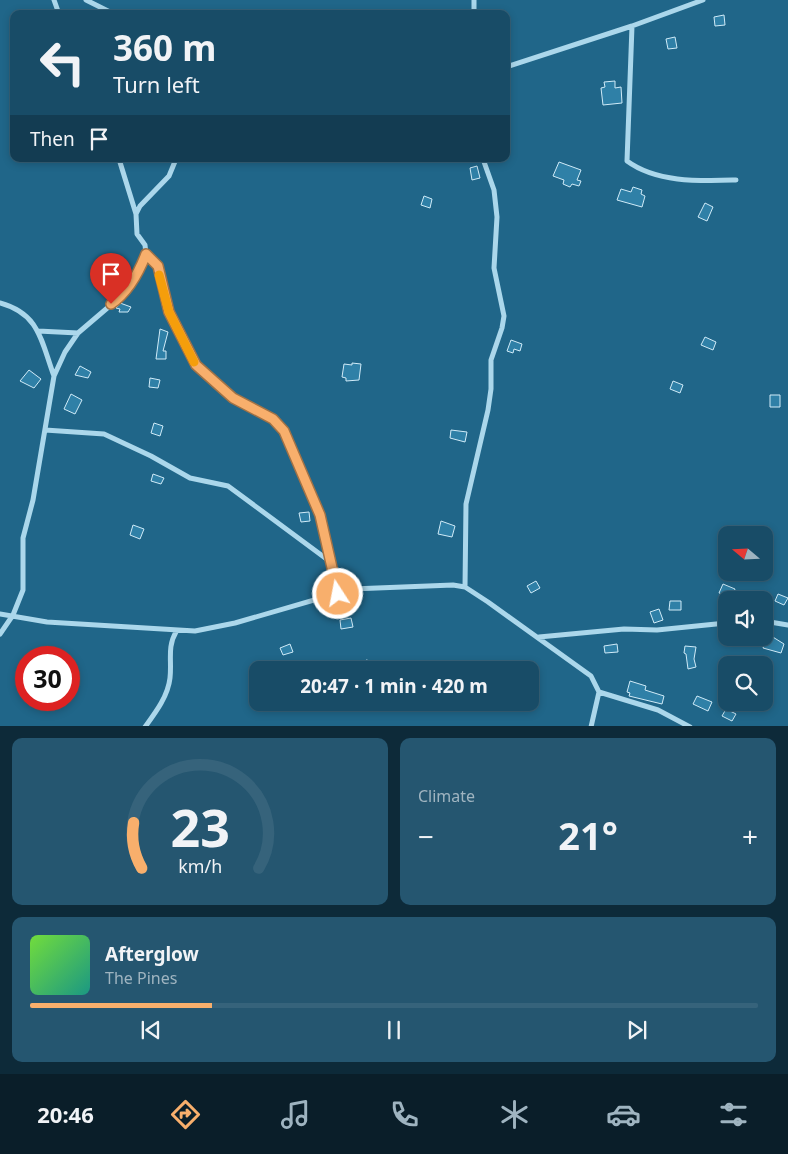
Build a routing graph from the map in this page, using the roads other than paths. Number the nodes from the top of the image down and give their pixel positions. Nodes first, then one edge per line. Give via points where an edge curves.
1 (86, 0) edge
2 (703, 0) edge
3 (106, 10) edge
4 (632, 26) junction
5 (510, 66) edge
6 (120, 162) edge
7 (175, 162) edge
8 (484, 162) edge
9 (736, 180) dead end
10 (136, 214) junction
11 (146, 254) junction
12 (0, 303) edge
13 (38, 332) junction
14 (78, 333) junction
15 (54, 376) junction
16 (45, 430) junction
17 (332, 563) junction
18 (465, 587) junction
19 (338, 594) junction
20 (0, 614) edge
21 (13, 615) junction
22 (773, 622) edge
23 (718, 624) edge
24 (788, 625) edge
25 (176, 632) junction
26 (0, 634) edge
27 (539, 637) junction
28 (599, 692) junction
29 (145, 726) edge
30 (591, 726) edge
31 (690, 726) edge

1 - 3 street
2 - 4 street
4 - 5 street
4 - 9 street via 627,161 643,170 673,178
6 - 10 street
7 - 10 street via 169,176
8 - 18 street via 494,190 497,217 494,268 504,316 491,360 488,410 466,504
10 - 11 street via 137,234 145,245
11 - 14 street via 119,298
11 - 17 street via 158,266 169,312 196,365 233,398 280,424 320,515
12 - 13 street via 22,311
13 - 14 street
13 - 15 street
14 - 15 street
15 - 16 street
16 - 17 street via 104,434 190,478 228,486
16 - 21 street via 22,544 23,590
17 - 19 street
18 - 19 street via 440,584 365,588
18 - 27 street
19 - 25 street via 235,623
20 - 21 street
21 - 25 street via 47,622 120,625
21 - 26 street
22 - 24 street
23 - 27 street
25 - 29 street via 170,644 168,687 158,709
27 - 28 street via 583,669
28 - 30 street
28 - 31 street via 658,710

